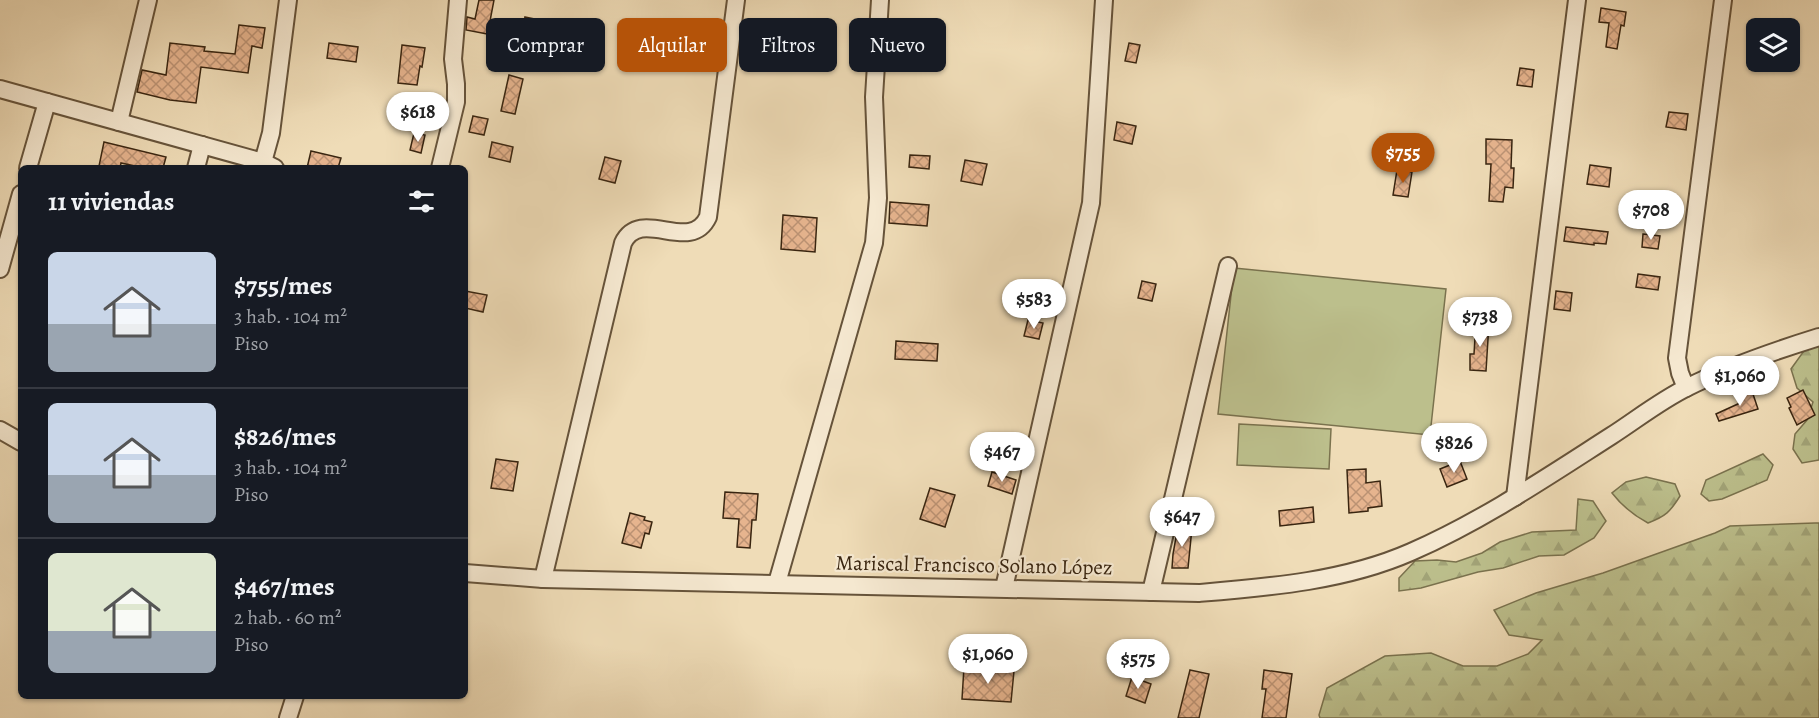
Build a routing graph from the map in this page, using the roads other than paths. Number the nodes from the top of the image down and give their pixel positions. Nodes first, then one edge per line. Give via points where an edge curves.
1 (148, 0) edge
2 (288, 0) edge
3 (458, 0) edge
4 (736, 0) edge
5 (880, 0) edge
6 (1104, 0) edge
7 (1577, 0) edge
8 (1723, 0) edge
9 (0, 89) edge
10 (47, 102) junction
11 (119, 122) junction
12 (202, 145) junction
13 (29, 165) edge
14 (197, 165) edge
15 (269, 165) edge
16 (441, 165) edge
17 (18, 205) edge
18 (1228, 266) dead end
19 (0, 269) edge
20 (1819, 337) edge
21 (1686, 388) junction
22 (0, 430) edge
23 (18, 440) edge
24 (1515, 497) junction
25 (468, 573) edge
26 (543, 579) junction
27 (777, 584) junction
28 (1004, 588) junction
29 (1151, 592) junction
30 (294, 699) edge
31 (288, 718) edge

1 - 11 street
2 - 15 street
3 - 16 street via 453,59 456,102
4 - 26 street via 708,217 702,227 690,233 643,227 628,235 623,243
5 - 27 street via 874,97 878,198 874,243
6 - 28 street via 1091,203
7 - 24 street
8 - 21 street via 1677,358
9 - 10 street
10 - 11 street
10 - 13 street
11 - 12 street
12 - 14 street
12 - 15 street
17 - 19 street
18 - 29 street
20 - 21 street, Mariscal Francisco Solano López via 1768,353
21 - 24 street, Mariscal Francisco Solano López
22 - 23 street
24 - 29 street, Mariscal Francisco Solano López via 1411,552 1327,578 1199,593
25 - 26 street, Mariscal Francisco Solano López
26 - 27 street, Mariscal Francisco Solano López
27 - 28 street, Mariscal Francisco Solano López
28 - 29 street, Mariscal Francisco Solano López
30 - 31 street

